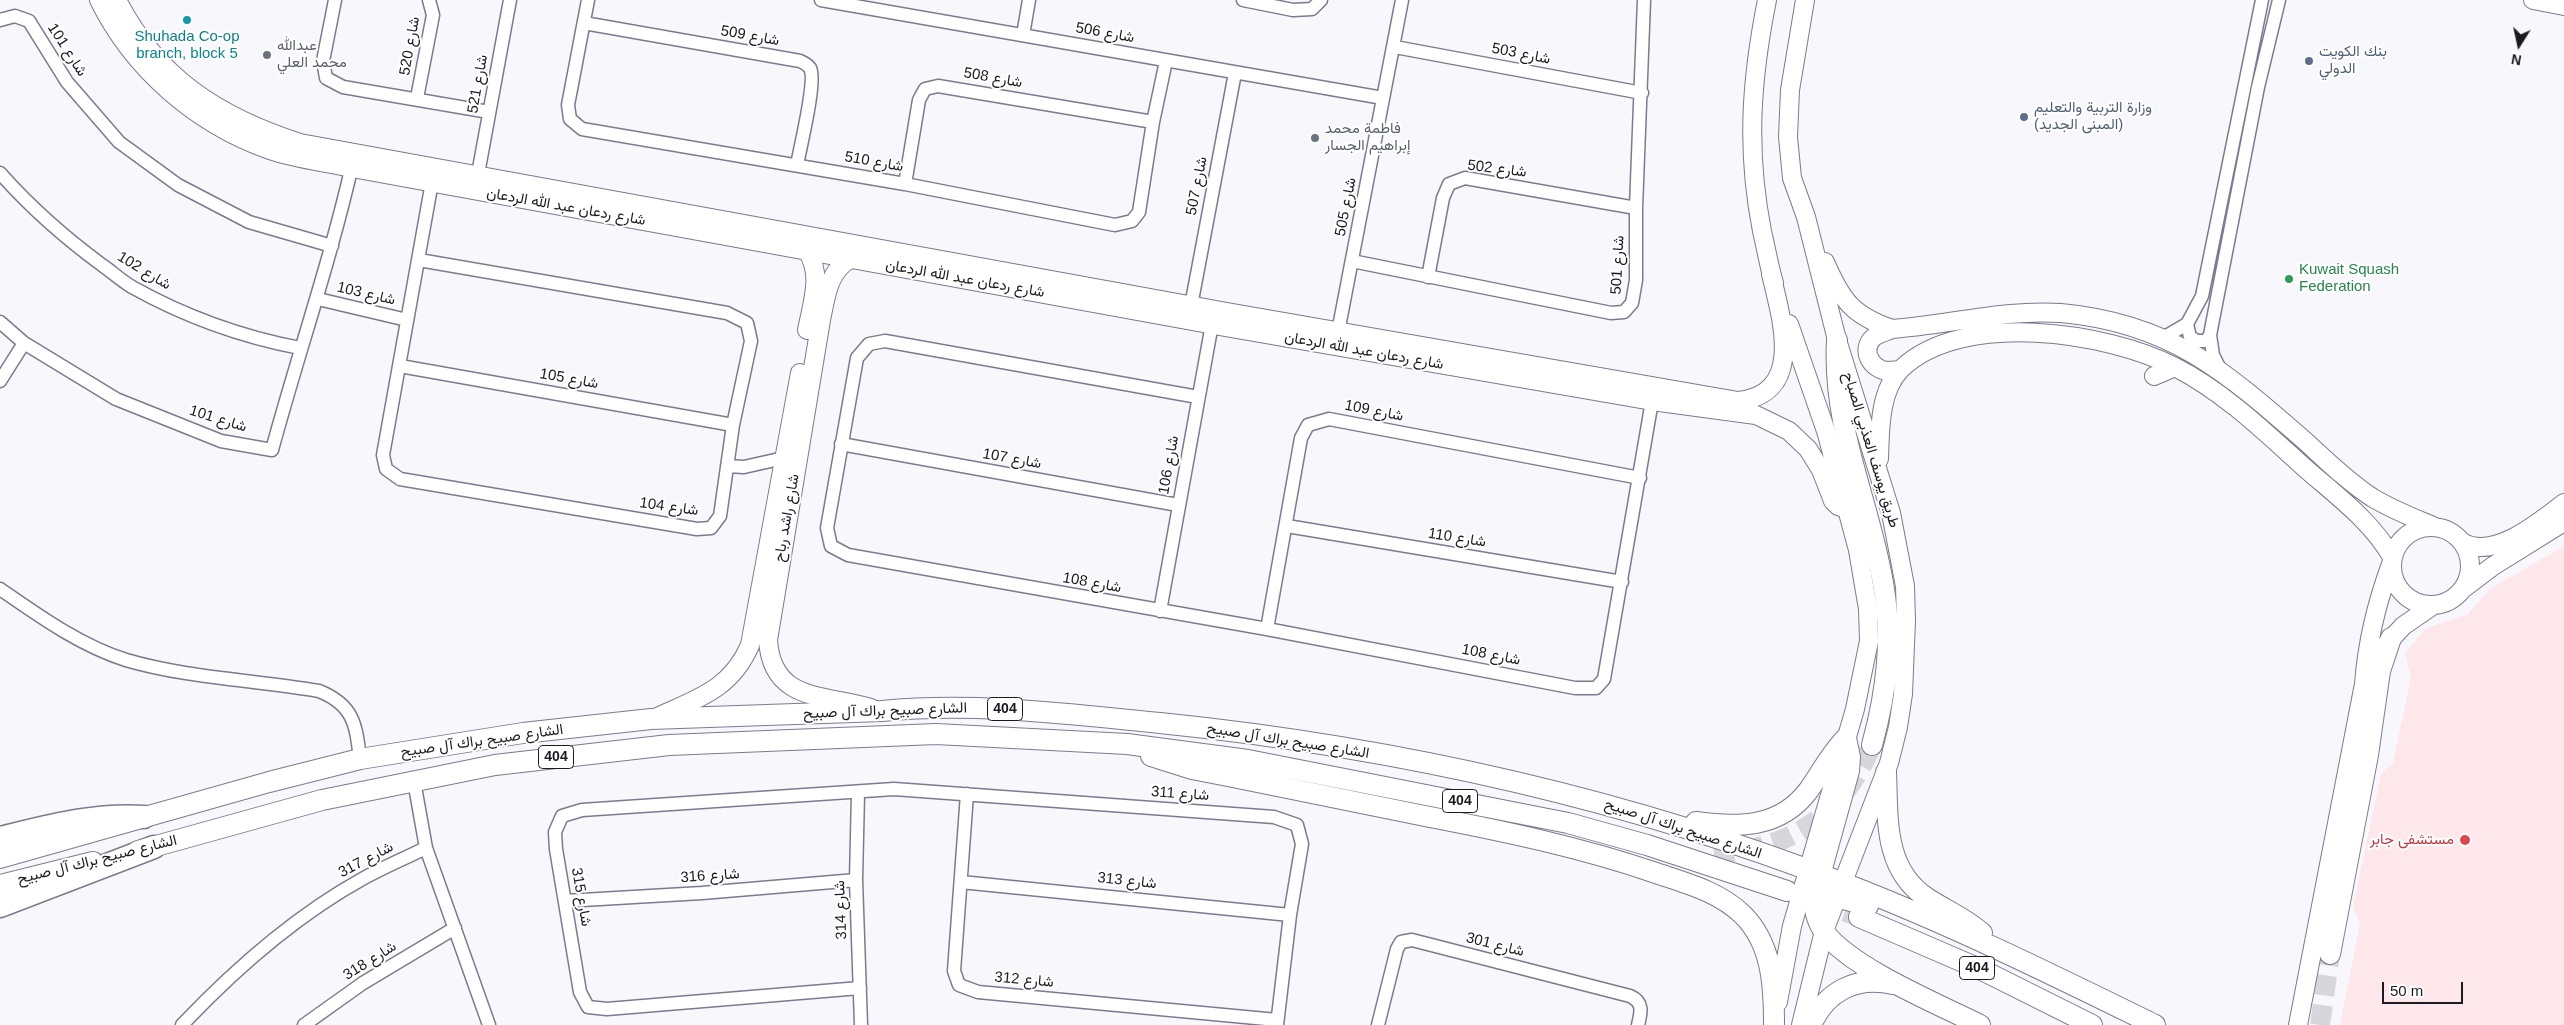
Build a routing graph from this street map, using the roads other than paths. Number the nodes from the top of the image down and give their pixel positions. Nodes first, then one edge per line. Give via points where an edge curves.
1 (99, 0) edge
2 (117, 0) edge
3 (335, 0) edge
4 (429, 0) edge
5 (510, 0) edge
6 (588, 0) edge
7 (821, 0) edge
8 (1029, 0) edge
9 (1243, 0) edge
10 (1321, 0) edge
11 (1402, 0) edge
12 (1644, 0) edge
13 (1756, 0) edge
14 (1767, 0) edge
15 (2262, 0) edge
16 (2279, 0) edge
17 (2533, 0) edge
18 (1805, 2) edge
19 (877, 5) edge
20 (2564, 6) edge
21 (0, 20) edge
22 (584, 23) junction
23 (1023, 35) junction
24 (1758, 45) junction
25 (1395, 47) junction
26 (1166, 61) junction
27 (1235, 73) junction
28 (1642, 93) junction
29 (417, 98) junction
30 (1383, 98) junction
31 (489, 112) junction
32 (1153, 122) junction
33 (235, 127) junction
34 (353, 161) junction
35 (797, 166) junction
36 (0, 173) edge
37 (478, 174) junction
38 (432, 182) junction
39 (905, 184) junction
40 (1636, 208) junction
41 (1806, 218) junction
42 (332, 246) junction
43 (807, 251) junction
44 (850, 258) junction
45 (419, 260) junction
46 (1352, 261) junction
47 (981, 274) junction
48 (1771, 274) junction
49 (1428, 277) junction
50 (822, 284) junction
51 (1068, 291) junction
52 (318, 299) junction
53 (1191, 306) junction
54 (407, 320) junction
55 (0, 322) edge
56 (1212, 324) junction
57 (2187, 324) junction
58 (1892, 329) junction
59 (1338, 332) junction
60 (2210, 335) junction
61 (2163, 338) junction
62 (1836, 340) junction
63 (24, 343) junction
64 (300, 348) junction
65 (1468, 362) junction
66 (400, 366) junction
67 (2175, 367) junction
68 (1900, 370) junction
69 (2220, 370) junction
70 (2154, 376) dead end
71 (0, 381) edge
72 (1758, 396) junction
73 (1198, 397) junction
74 (1652, 401) junction
75 (1756, 415) junction
76 (733, 425) junction
77 (841, 444) junction
78 (784, 458) junction
79 (727, 466) junction
80 (1879, 477) junction
81 (1640, 478) junction
82 (2564, 503) edge
83 (1178, 505) junction
84 (1847, 509) junction
85 (2564, 522) edge
86 (1287, 526) junction
87 (2435, 527) junction
88 (2462, 542) junction
89 (2392, 561) junction
90 (1622, 582) junction
91 (2464, 588) junction
92 (0, 589) edge
93 (2432, 606) junction
94 (1160, 612) junction
95 (1268, 630) junction
96 (2390, 638) junction
97 (2364, 684) junction
98 (882, 711) junction
99 (652, 719) junction
100 (1846, 738) junction
101 (1127, 744) junction
102 (1872, 745) tunnel mouth
103 (360, 760) junction
104 (1886, 772) junction
105 (1314, 773) junction
106 (414, 781) junction
107 (858, 793) junction
108 (967, 794) junction
109 (144, 816) junction
110 (1653, 817) junction
111 (0, 838) edge
112 (154, 847) junction
113 (426, 848) junction
114 (1714, 853) tunnel mouth
115 (0, 858) edge
116 (1814, 872) junction
117 (856, 880) junction
118 (961, 882) junction
119 (0, 885) edge
120 (1839, 889) junction
121 (1800, 894) junction
122 (566, 901) junction
123 (0, 906) edge
124 (1290, 915) junction
125 (1859, 917) tunnel mouth
126 (455, 928) junction
127 (1824, 931) junction
128 (1993, 946) junction
129 (2330, 954) tunnel mouth
130 (1904, 987) junction
131 (860, 988) junction
132 (1277, 1022) edge
133 (1774, 1024) edge
134 (2297, 1024) edge
135 (182, 1025) edge
136 (304, 1025) edge
137 (489, 1025) edge
138 (861, 1025) edge
139 (1378, 1025) edge
140 (1638, 1025) edge
141 (1801, 1025) edge
142 (1811, 1025) edge
143 (1980, 1025) edge
144 (2092, 1025) edge
145 (2155, 1025) edge

1 - 33 street, شارع ردعان عبد الله الردعان via 124,43 153,76 189,106
2 - 33 street, شارع ردعان عبد الله الردعان via 142,39 165,66
3 - 29 street, شارع 520 via 323,61 326,78 343,86
4 - 29 street, شارع 520 via 433,15
5 - 31 street, شارع 521
6 - 22 street, شارع 510
7 - 19 street, شارع 506
8 - 23 street
9 - 10 street via 1293,10 1312,9
11 - 25 street, شارع 505
12 - 28 street, شارع 501
13 - 24 street
14 - 24 street
15 - 57 street via 2209,266 2202,296
16 - 60 street via 2256,97
17 - 20 street
18 - 41 street, طريق يوسف العذبي الصباح via 1790,90 1788,137 1792,178
19 - 23 street, شارع 506
21 - 42 street, شارع 101 via 15,16 29,21 66,82 119,142 178,185 249,222
22 - 35 street, شارع 509 via 807,64 811,69 812,85
22 - 35 street, شارع 510 via 568,105 570,119 582,130
23 - 26 street, شارع 506
24 - 48 street via 1750,138 1754,188
25 - 28 street, شارع 503
25 - 30 street, شارع 505
26 - 27 street, شارع 506
26 - 32 street, شارع 510
27 - 30 street, شارع 506
27 - 53 street, شارع 507
28 - 40 street, شارع 501
29 - 31 street, شارع 520
30 - 46 street, شارع 505
31 - 37 street, شارع 521
32 - 39 street, شارع 508 via 938,86 925,89 919,100
32 - 39 street, شارع 510 via 1139,212 1132,221 1115,225
33 - 34 street, شارع ردعان عبد الله الردعان via 271,150
34 - 37 street, شارع ردعان عبد الله الردعان
34 - 38 street, شارع ردعان عبد الله الردعان
34 - 42 street, شارع 101
35 - 39 street, شارع 510
36 - 64 street, شارع 102 via 70,242 132,286 177,309 251,337
37 - 47 street, شارع ردعان عبد الله الردعان
38 - 43 street, شارع ردعان عبد الله الردعان
38 - 45 street, شارع 104
40 - 49 street, شارع 502 via 1465,178 1449,184 1443,198
40 - 49 street, شارع 501 via 1636,280 1632,303 1624,312 1611,313
41 - 58 street via 1847,304 1868,321
41 - 62 street, طريق يوسف العذبي الصباح
42 - 52 street, شارع 101
43 - 44 street, شارع ردعان عبد الله الردعان
43 - 50 street, شارع راشد رباح
44 - 47 street, شارع ردعان عبد الله الردعان
44 - 50 street, شارع راشد رباح
45 - 54 street, شارع 104
45 - 76 street, شارع 104 via 727,313 747,322 751,341
46 - 49 street, شارع 501
46 - 59 street, شارع 505
47 - 51 street, شارع ردعان عبد الله الردعان
48 - 72 street via 1782,321 1784,356 1782,371 1774,384
48 - 84 street via 1826,431
50 - 78 street, شارع راشد رباح
50 - 98 street, شارع راشد رباح via 821,320 772,606 768,649 775,668 795,689
51 - 53 street, شارع ردعان عبد الله الردعان
51 - 56 street, شارع ردعان عبد الله الردعان
52 - 54 street, شارع 103
52 - 64 street, شارع 101
53 - 59 street, شارع ردعان عبد الله الردعان
54 - 66 street, شارع 104
55 - 63 street, شارع 101
56 - 65 street, شارع ردعان عبد الله الردعان
56 - 73 street, شارع 106
57 - 60 street via 2190,337 2197,341 2206,340
57 - 61 street
58 - 61 street via 2000,314 2060,313 2116,322
58 - 68 street via 1875,336 1867,351 1869,360 1877,367 1888,371
59 - 65 street, شارع ردعان عبد الله الردعان
60 - 69 street via 2213,355
61 - 69 street
62 - 80 street, طريق يوسف العذبي الصباح
62 - 102 main road via 1836,378 1841,415 1879,563 1888,618 1888,673
63 - 64 street, شارع 101 via 116,399 222,441 272,450
63 - 71 street
65 - 72 street, شارع ردعان عبد الله الردعان via 1738,401
65 - 74 street, شارع ردعان عبد الله الردعان
66 - 76 street, شارع 105
66 - 79 street, شارع 104 via 383,455 386,469 400,479 697,529 711,528 720,516
67 - 68 street via 2148,354 2105,341 2025,332 1968,338 1940,346
67 - 70 street
67 - 89 street via 2248,417 2372,528
68 - 80 street via 1887,392
69 - 87 street via 2353,483 2394,509
72 - 75 street via 1765,404 1763,412
73 - 77 street, شارع 108 via 885,341 873,342 865,346 857,358
73 - 83 street, شارع 106
74 - 75 street, شارع ردعان عبد الله الردعان
74 - 81 street, شارع 108
75 - 84 street, شارع ردعان عبد الله الردعان via 1779,424 1799,439 1815,459 1833,500
76 - 79 street, شارع 104
77 - 83 street, شارع 107
77 - 94 street, شارع 108 via 827,528 831,546 848,556
78 - 79 street via 744,467
78 - 99 street, شارع راشد رباح via 753,637 744,658 737,670 716,689
80 - 104 street, طريق يوسف العذبي الصباح via 1898,543 1905,586 1906,621 1903,694
81 - 86 street, شارع 109 via 1329,419 1308,425 1301,438
81 - 90 street, شارع 108
82 - 88 street via 2522,533 2500,544 2471,548
83 - 94 street, شارع 106
84 - 100 street via 1864,579 1869,641
85 - 91 street
86 - 90 street, شارع 110
86 - 95 street, شارع 109
87 - 88 street via 2450,532
87 - 89 street via 2412,531 2400,542
88 - 91 street via 2470,565
89 - 93 street via 2392,577 2398,589 2413,601
89 - 97 street via 2380,595
90 - 95 street, شارع 108 via 1604,679 1596,688 1575,688
91 - 93 street via 2455,597
92 - 103 street via 71,635 125,660 153,667 319,690 330,695 348,710
93 - 96 street
94 - 95 street, شارع 108
96 - 97 street
96 - 129 main road via 2380,671 2368,755
97 - 134 street
98 - 99 main road, الشارع صبيح براك آل صبيح / 404
98 - 110 main road, الشارع صبيح براك آل صبيح / 404 via 920,707 1015,709 1239,731 1521,782
99 - 103 main road, الشارع صبيح براك آل صبيح / 404 via 523,733
100 - 110 main road via 1802,798 1771,819 1732,826
100 - 116 main road via 1849,771
101 - 105 main road, الشارع صبيح براك آل صبيح / 404 via 1248,760
101 - 106 main road, الشارع صبيح براك آل صبيح / 404 via 936,734 718,742 572,754
101 - 133 main road via 1192,769 1559,843 1708,892 1737,909 1762,942 1773,982
103 - 109 main road, الشارع صبيح براك آل صبيح / 404
104 - 120 street, طريق يوسف العذبي الصباح
104 - 128 main road via 1888,832 1902,872 1918,891 1974,926
105 - 114 main road via 1342,770 1374,774 1528,805 1678,847
105 - 121 main road, الشارع صبيح براك آل صبيح / 404 via 1568,823
106 - 112 main road, الشارع صبيح براك آل صبيح / 404 via 322,800
106 - 113 street
107 - 108 street, شارع 311 via 894,790
107 - 117 street, شارع 314
107 - 122 street, شارع 315 via 582,810 562,816 556,832 556,849
108 - 118 street, شارع 312
108 - 124 street, شارع 311 via 1274,817 1297,826 1302,844
109 - 111 highway via 97,817
109 - 115 main road, الشارع صبيح براك آل صبيح / 404
110 - 116 main road, الشارع صبيح براك آل صبيح / 404
112 - 119 main road, الشارع صبيح براك آل صبيح / 404
112 - 123 highway
113 - 126 street
113 - 135 street, شارع 317 via 364,878 290,925 242,966
116 - 120 main road, الشارع صبيح براك آل صبيح / 404
116 - 121 main road
117 - 122 street, شارع 316
117 - 131 street, شارع 314
118 - 124 street, شارع 313
118 - 132 street, شارع 312 via 954,971 959,985 978,992
120 - 121 main road, الشارع صبيح براك آل صبيح
120 - 127 street, طريق يوسف العذبي الصباح
120 - 128 main road, الشارع صبيح براك آل صبيح / 404
121 - 127 main road via 1815,912
121 - 133 street
122 - 131 street, شارع 315 via 580,992 588,1007 607,1010
124 - 132 street, شارع 311
125 - 144 main road, 404 via 1982,970
126 - 136 street, شارع 318 via 363,983
126 - 137 street
127 - 130 main road via 1844,952
127 - 141 street, طريق يوسف العذبي الصباح
128 - 145 main road, 404
130 - 142 main road via 1875,982 1847,986 1827,999
130 - 143 main road
131 - 138 street, شارع 314
139 - 140 street, شارع 301 via 1397,949 1402,942 1412,940 1630,996 1641,1008

